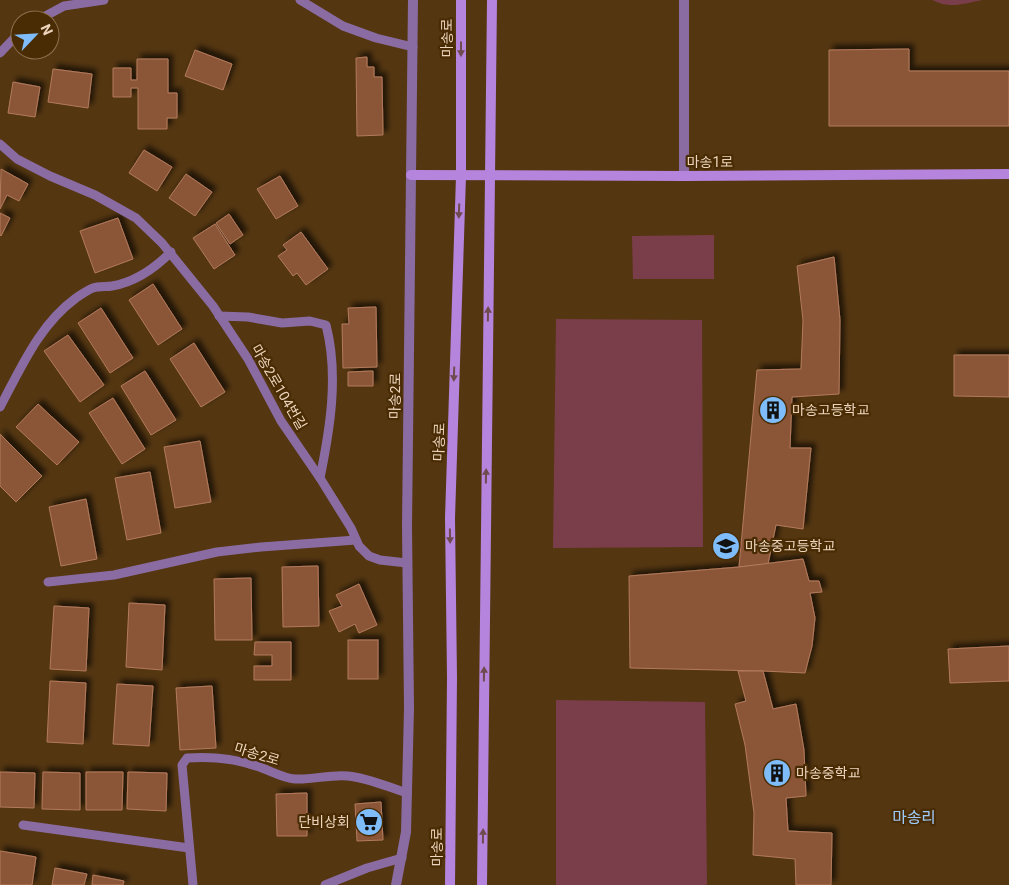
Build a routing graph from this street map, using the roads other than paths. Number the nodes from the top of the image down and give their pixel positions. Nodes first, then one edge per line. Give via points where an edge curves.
1 (104, 0) edge
2 (300, 0) edge
3 (412, 0) edge
4 (461, 0) edge
5 (492, 0) edge
6 (684, 0) edge
7 (57, 10) edge
8 (10, 42) edge
9 (413, 47) junction
10 (0, 53) edge
11 (0, 144) edge
12 (1009, 174) edge
13 (411, 175) junction
14 (461, 176) junction
15 (684, 176) junction
16 (489, 177) junction
17 (171, 252) junction
18 (219, 316) junction
19 (0, 407) edge
20 (320, 478) junction
21 (356, 540) junction
22 (407, 563) junction
23 (48, 582) dead end
24 (407, 793) junction
25 (23, 825) dead end
26 (190, 848) junction
27 (402, 858) junction
28 (193, 885) edge
29 (325, 885) edge
30 (396, 885) edge
31 (450, 885) edge
32 (482, 885) edge

1 - 7 lane
2 - 9 lane via 343,26
3 - 9 street, 마송2로
4 -> 14 street, 마송로
5 - 16 street
6 - 15 street
8 - 10 lane
9 - 13 street, 마송2로
11 - 17 lane, 마송2로104번길 via 17,159 96,195 136,218
12 - 15 street, 마송1로
13 - 14 street, 마송1로
13 - 22 street, 마송2로
14 - 16 street, 마송1로
14 -> 31 street, 마송로 via 450,518
15 - 16 street, 마송1로
32 -> 16 street
17 - 18 lane, 마송2로104번길
17 - 19 lane via 157,266 137,278 122,284 93,288 61,311 42,332
18 - 20 lane, 마송2로104번길 via 248,359 281,421
18 - 20 lane via 282,323 310,321 326,326 331,346 332,391
20 - 21 lane, 마송2로104번길
21 - 22 lane, 마송2로104번길 via 369,556
21 - 23 lane via 217,552 114,575
22 - 24 street, 마송2로
24 - 26 lane, 마송2로 via 349,776 296,779 225,759 187,758 182,766
24 - 27 street, 마송2로
25 - 26 lane
26 - 28 lane, 마송2로
27 - 29 lane
27 - 30 street, 마송2로

